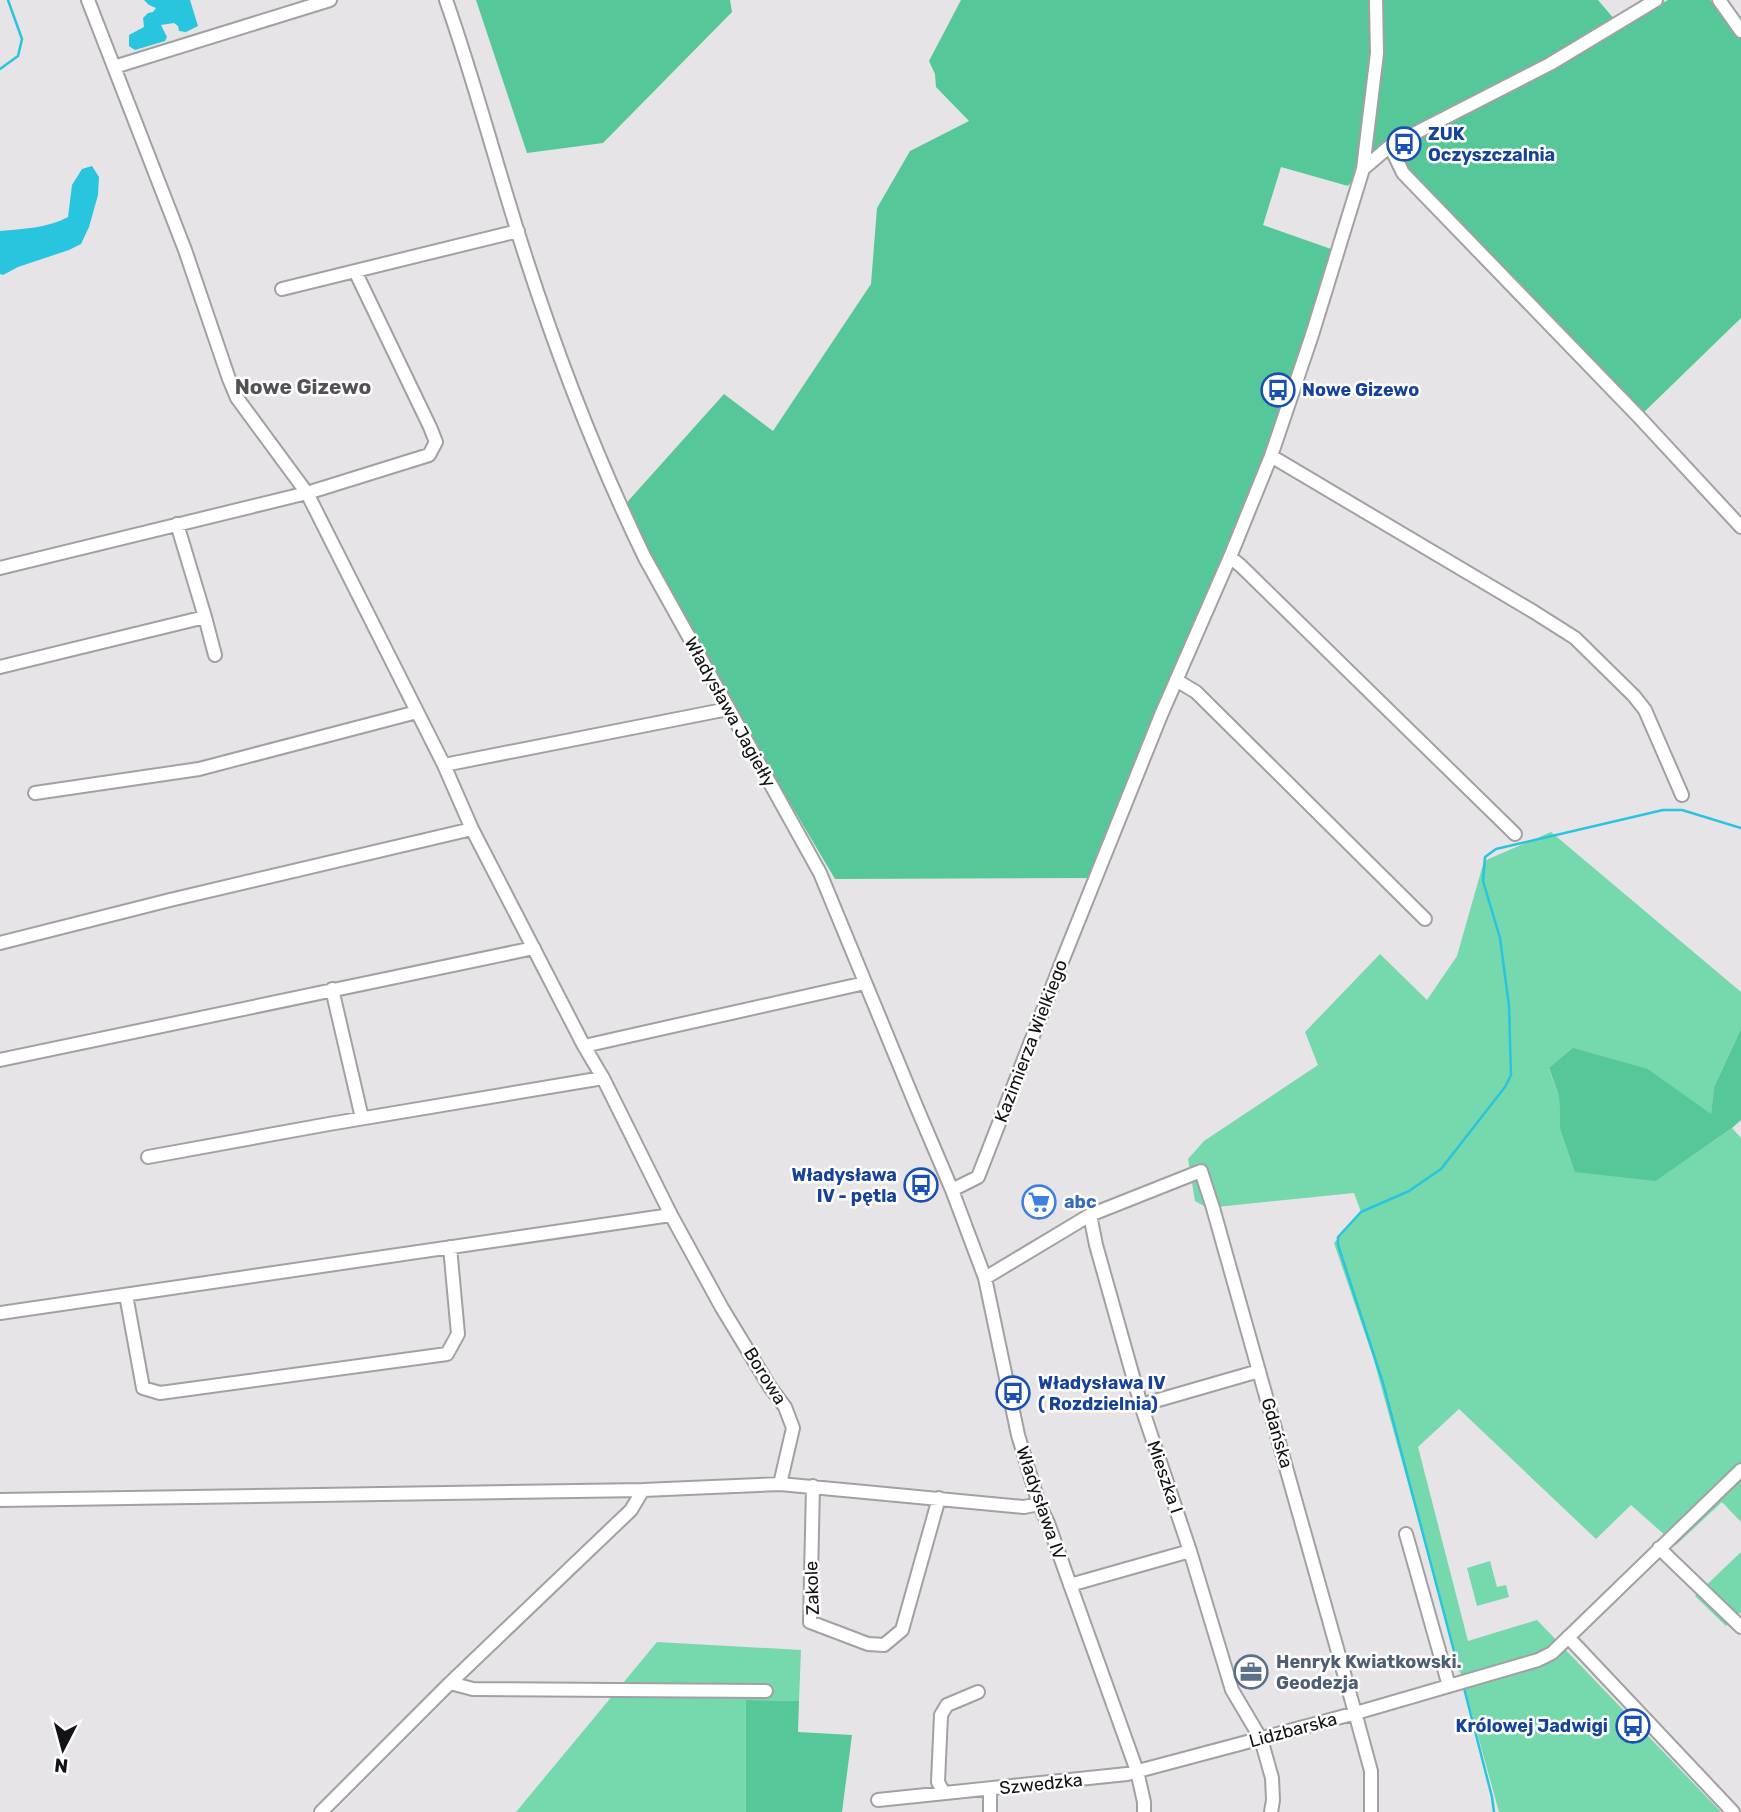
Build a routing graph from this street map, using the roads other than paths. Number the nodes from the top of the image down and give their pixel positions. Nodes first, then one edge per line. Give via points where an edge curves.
1 (88, 0) edge
2 (330, 0) edge
3 (446, 0) edge
4 (1376, 0) edge
5 (1656, 0) edge
6 (1719, 0) edge
7 (1741, 31) edge
8 (114, 67) junction
9 (1390, 146) junction
10 (1363, 169) junction
11 (518, 231) junction
12 (355, 271) junction
13 (282, 289) dead end
14 (1271, 456) junction
15 (307, 493) junction
16 (177, 524) junction
17 (1741, 527) edge
18 (1230, 558) junction
19 (0, 568) edge
20 (205, 617) junction
21 (215, 655) dead end
22 (0, 667) edge
23 (1177, 680) junction
24 (728, 709) junction
25 (417, 712) junction
26 (444, 765) junction
27 (35, 793) dead end
28 (1682, 795) dead end
29 (472, 829) junction
30 (1514, 834) dead end
31 (1424, 919) dead end
32 (0, 943) edge
33 (534, 948) junction
34 (865, 983) junction
35 (332, 989) junction
36 (584, 1046) junction
37 (0, 1060) edge
38 (603, 1078) junction
39 (362, 1118) junction
40 (148, 1157) dead end
41 (952, 1190) junction
42 (671, 1214) junction
43 (1090, 1215) junction
44 (450, 1247) junction
45 (985, 1278) junction
46 (126, 1294) junction
47 (0, 1313) edge
48 (1259, 1371) junction
49 (1141, 1405) junction
50 (1741, 1470) edge
51 (780, 1484) junction
52 (813, 1486) junction
53 (643, 1490) junction
54 (939, 1498) junction
55 (0, 1500) edge
56 (1039, 1504) junction
57 (1406, 1534) dead end
58 (1660, 1548) junction
59 (1190, 1552) junction
60 (1070, 1585) junction
61 (1741, 1627) edge
62 (1568, 1637) junction
63 (450, 1683) junction
64 (1449, 1686) junction
65 (766, 1691) dead end
66 (978, 1692) dead end
67 (1356, 1713) junction
68 (1261, 1739) junction
69 (1137, 1771) junction
70 (990, 1789) junction
71 (944, 1793) junction
72 (878, 1800) dead end
73 (323, 1810) edge
74 (338, 1812) edge
75 (989, 1812) edge
76 (1144, 1812) edge
77 (1271, 1812) edge
78 (1371, 1812) edge
79 (1733, 1812) edge

1 - 8 street, Borowa
2 - 8 street
3 - 11 street, Władysława Jagiełły
4 - 10 street, Kazimierza Wielkiego via 1377,52
5 - 9 street via 1550,64
6 - 7 street
8 - 15 street, Borowa via 237,398
9 - 10 street
9 - 17 street via 1404,173
10 - 14 street, Kazimierza Wielkiego
11 - 12 street
11 - 24 street, Władysława Jagiełły via 553,339 621,509
12 - 13 street
12 - 15 street via 436,442 429,455
14 - 18 street, Kazimierza Wielkiego
14 - 28 street via 1575,638 1645,710
15 - 16 street
15 - 25 street, Borowa
16 - 19 street
16 - 20 street
18 - 23 street, Kazimierza Wielkiego
18 - 30 street
20 - 21 street
20 - 22 street
23 - 31 street via 1196,692
23 - 41 street, Kazimierza Wielkiego via 978,1177
24 - 26 street
24 - 34 street, Władysława Jagiełły via 820,873
25 - 26 street, Borowa
25 - 27 street via 199,769
26 - 29 street, Borowa
29 - 32 street
29 - 33 street, Borowa
33 - 35 street
33 - 36 street, Borowa
34 - 36 street
34 - 41 street, Władysława Jagiełły
35 - 37 street
35 - 39 street
36 - 38 street, Borowa
38 - 39 street
38 - 42 street, Borowa
39 - 40 street
41 - 45 street, Władysława IV
42 - 44 street
42 - 51 street, Borowa via 722,1308 785,1407 793,1428
43 - 45 street
43 - 48 street, Gdańska via 1201,1171
43 - 49 street, Mieszka I
44 - 46 street
44 - 46 street via 458,1334 447,1354 160,1394 143,1388
45 - 56 street, Władysława IV via 1018,1435
46 - 47 street
48 - 49 street
48 - 67 street, Gdańska
49 - 59 street, Mieszka I
50 - 58 street, Lidzbarska
51 - 52 street
51 - 53 street
52 - 54 street
52 - 54 street, Zakole via 810,1622 868,1644 884,1645 902,1630
53 - 55 street
53 - 63 street via 631,1510
54 - 56 street via 1024,1507
56 - 60 street, Władysława IV
57 - 64 street
58 - 61 street
58 - 62 street, Lidzbarska
59 - 60 street
59 - 68 street, Mieszka I via 1232,1690
60 - 69 street, Władysława IV
62 - 64 street, Lidzbarska via 1538,1660
62 - 79 street
63 - 65 street via 473,1689
63 - 73 street
64 - 67 street, Lidzbarska
66 - 71 street via 947,1705 941,1715 939,1782
67 - 68 street, Lidzbarska
67 - 78 street, Gdańska via 1371,1771
68 - 69 street, Lidzbarska
68 - 77 street, Mieszka I via 1272,1778
69 - 70 street, Szwedzka
69 - 76 street, Władysława IV
70 - 71 street, Szwedzka
70 - 75 street
71 - 72 street, Szwedzka
73 - 74 street

